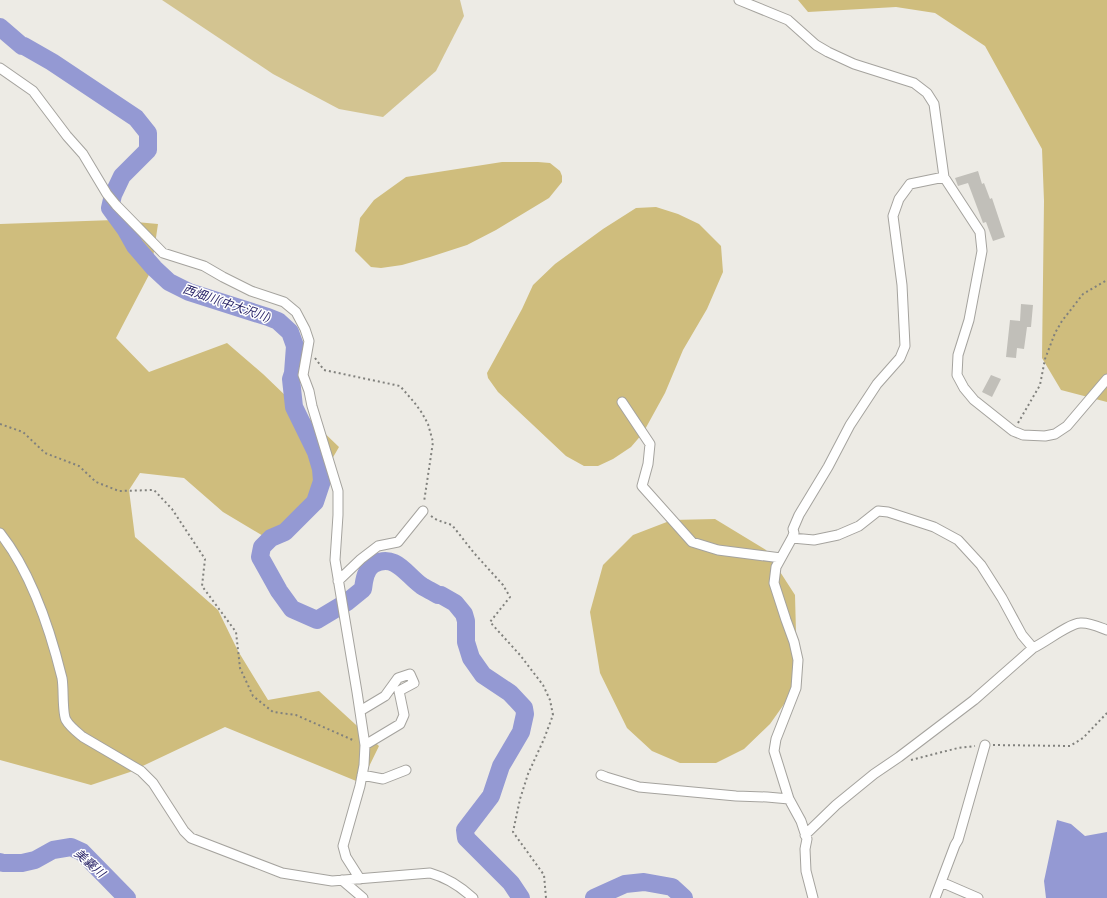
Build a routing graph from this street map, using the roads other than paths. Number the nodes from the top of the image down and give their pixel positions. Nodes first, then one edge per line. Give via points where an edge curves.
1 (739, 0) edge
2 (0, 68) edge
3 (944, 177) junction
4 (1107, 379) edge
5 (622, 402) dead end
6 (423, 511) road end
7 (0, 533) edge
8 (792, 538) junction
9 (781, 558) junction
10 (338, 581) junction
11 (1107, 630) edge
12 (1033, 648) junction
13 (360, 711) junction
14 (365, 745) junction
15 (985, 745) road end
16 (406, 770) dead end
17 (362, 774) junction
18 (601, 775) dead end
19 (789, 799) junction
20 (805, 835) junction
21 (360, 879) junction
22 (342, 880) junction
23 (941, 882) junction
24 (363, 898) edge
25 (473, 898) edge
26 (813, 898) edge
27 (935, 898) edge
28 (978, 898) edge

1 - 3 street via 788,20 816,45 828,52 854,64 914,84 927,93 934,104
2 - 10 street via 33,91 83,154 107,194 163,253 204,266 251,291 284,302 296,312 309,341 303,375 338,491 335,560
3 - 4 street via 980,232 982,251 969,320 958,355 957,375 964,388 974,400 1013,431 1023,435 1045,436 1055,434 1067,426
3 - 8 street via 910,184 899,199 893,216 902,285 905,346 900,358 877,384 850,425 799,515
5 - 9 street via 650,444 642,486 692,542 718,550
6 - 10 street via 398,542 378,546
7 - 22 street via 31,585 49,630 63,680 65,719 75,731 141,771 153,783 191,838 282,873 332,881
8 - 9 street
8 - 12 street via 814,540 838,536 859,526 878,511 934,527 958,540 981,565 1022,635
9 - 19 street via 776,567 774,583 798,660 796,688 776,739 774,751
10 - 13 street
11 - 12 street via 1081,623 1072,625
12 - 20 street via 974,700 836,805
13 - 14 street
13 - 14 street via 385,696 398,678 410,674 414,683 399,690 404,715 400,724
14 - 17 street
15 - 23 street via 958,840
16 - 17 street via 383,779
17 - 21 street via 343,846 346,857
18 - 19 street via 639,787
19 - 20 street via 801,821
20 - 26 street via 806,871
21 - 22 street
21 - 25 street via 430,873 461,887
22 - 24 street
23 - 27 street
23 - 28 street

